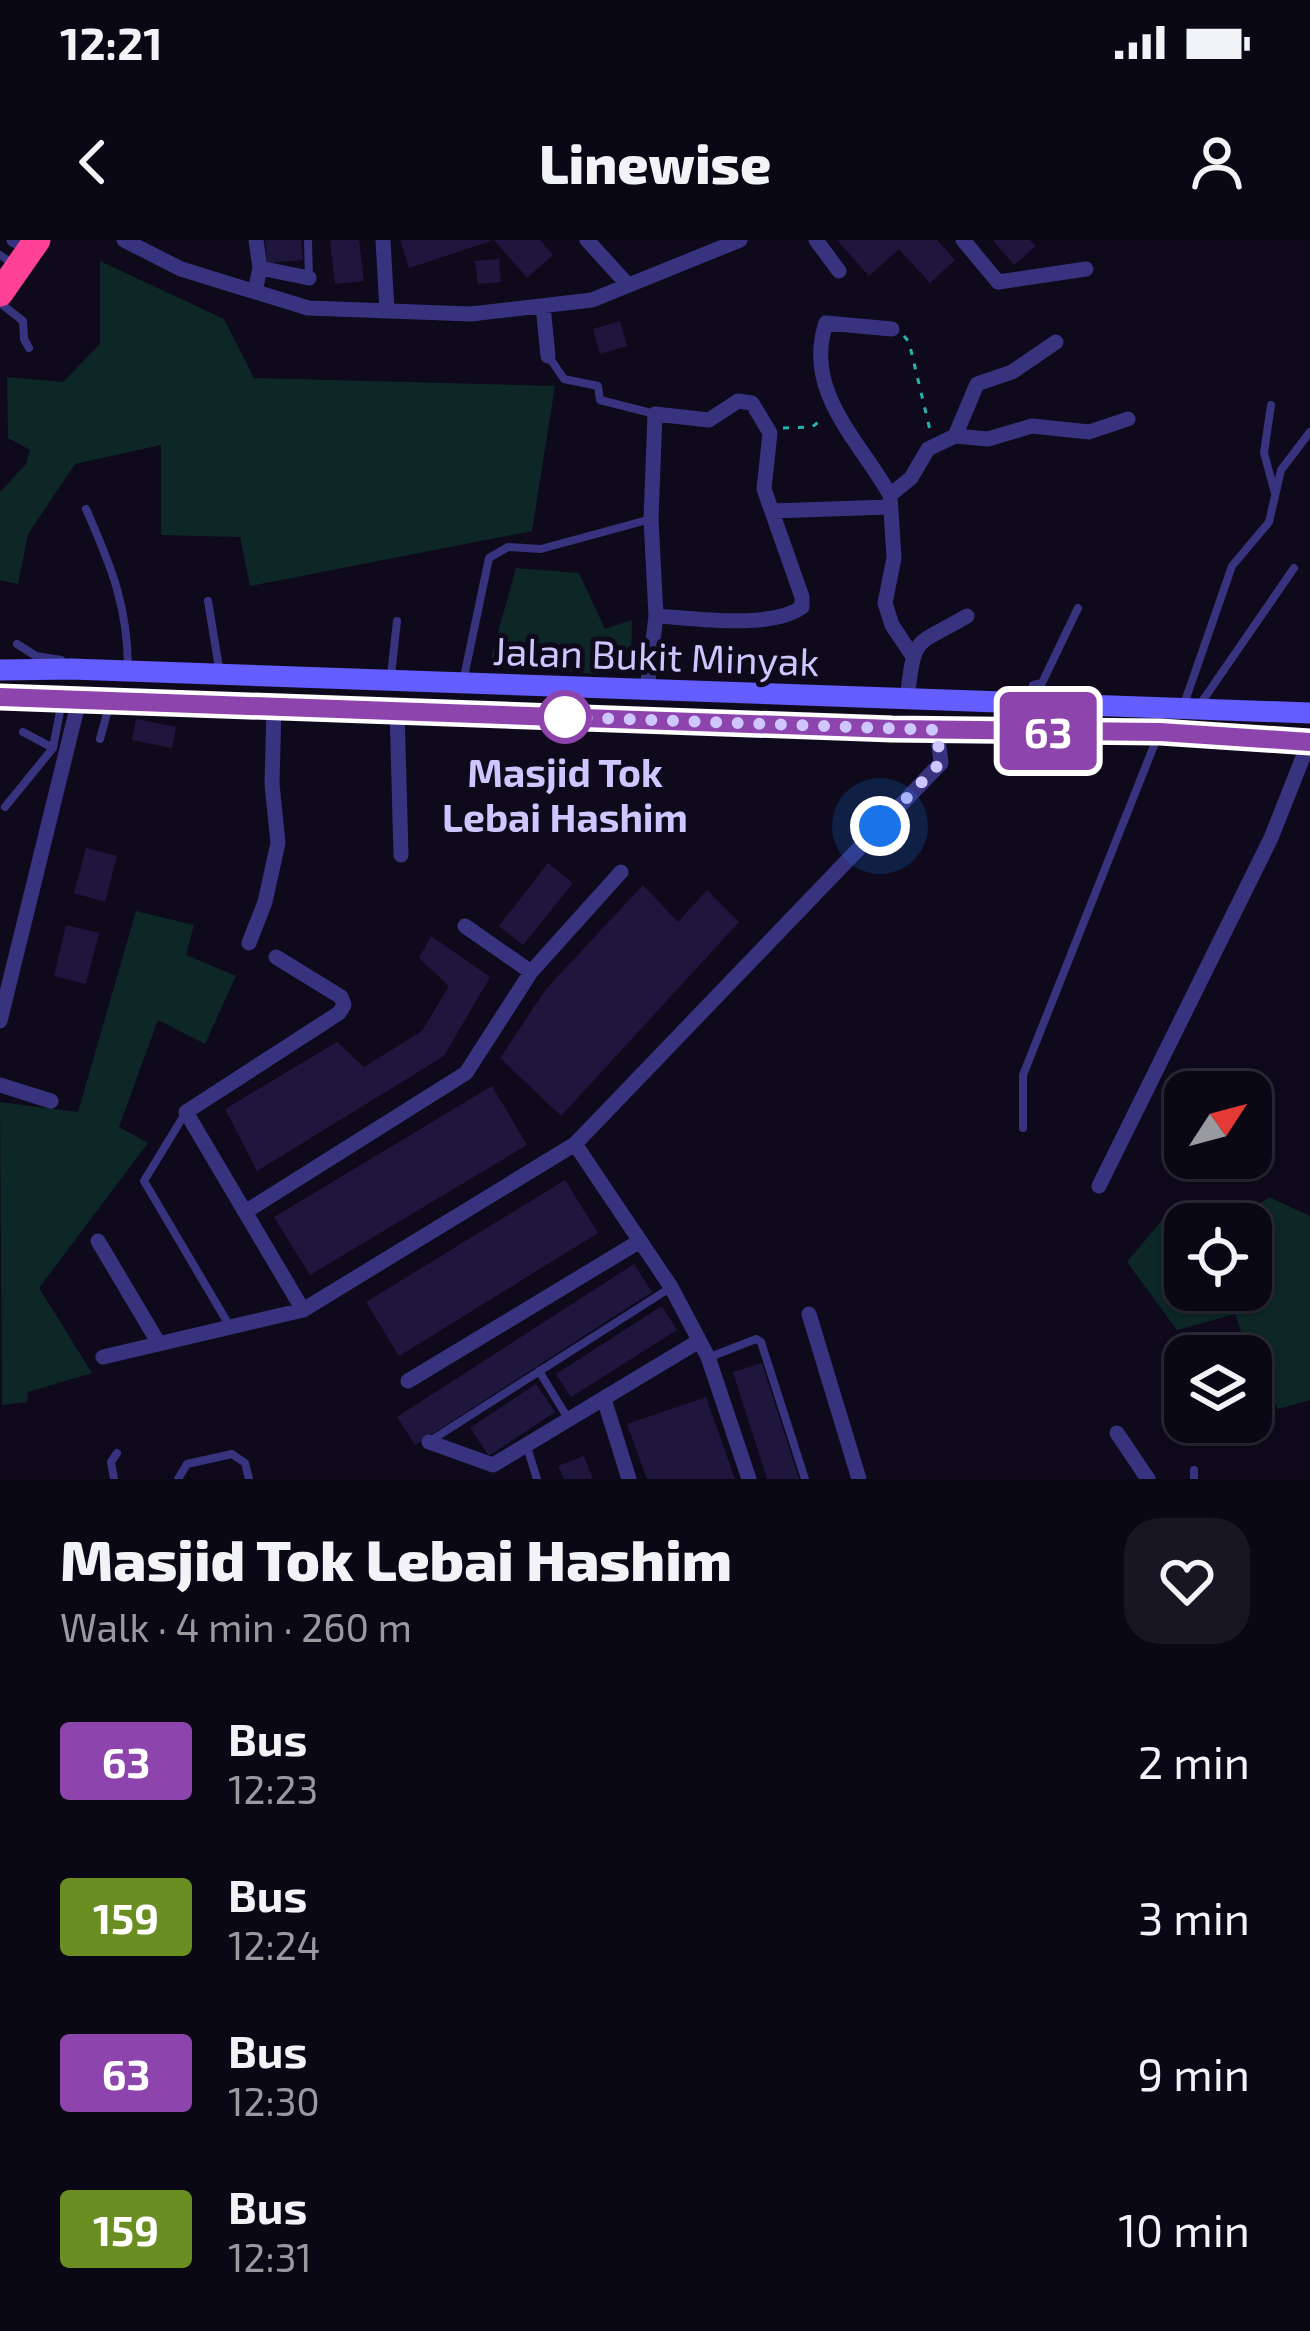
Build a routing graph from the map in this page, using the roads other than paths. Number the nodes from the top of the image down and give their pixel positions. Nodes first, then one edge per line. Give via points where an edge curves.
1 (37, 240) edge
2 (256, 240) edge
3 (308, 240) edge
4 (383, 240) edge
5 (586, 240) edge
6 (815, 240) edge
7 (963, 240) edge
8 (735, 241) edge
9 (134, 242) edge
10 (260, 268) junction
11 (1086, 269) dead end
12 (839, 271) dead end
13 (309, 278) joint
14 (628, 285) junction
15 (0, 292) edge
16 (255, 292) junction
17 (0, 303) edge
18 (543, 306) junction
19 (387, 311) junction
20 (892, 329) road end
21 (1056, 342) dead end
22 (29, 348) dead end
23 (548, 356) joint
24 (1271, 405) dead end
25 (655, 414) junction
26 (1128, 419) dead end
27 (1310, 432) edge
28 (955, 436) junction
29 (1275, 494) junction
30 (890, 501) junction
31 (86, 509) dead end
32 (772, 511) junction
33 (651, 519) junction
34 (1294, 568) dead end
35 (208, 601) dead end
36 (1078, 608) dead end
37 (656, 616) junction
38 (967, 616) dead end
39 (397, 621) dead end
40 (17, 644) dead end
41 (912, 655) junction
42 (71, 669) junction
43 (0, 670) edge
44 (128, 671) junction
45 (220, 676) junction
46 (360, 681) junction
47 (394, 682) junction
48 (462, 685) junction
49 (647, 690) junction
50 (0, 697) edge
51 (908, 699) junction
52 (70, 700) junction
53 (111, 701) junction
54 (1031, 704) junction
55 (274, 707) junction
56 (363, 709) junction
57 (1190, 709) junction
58 (398, 710) junction
59 (1310, 713) edge
60 (937, 730) junction
61 (23, 732) dead end
62 (1160, 732) junction
63 (100, 739) dead end
64 (1310, 742) edge
65 (53, 748) junction
66 (5, 807) dead end
67 (401, 855) dead end
68 (620, 872) dead end
69 (465, 926) dead end
70 (250, 943) dead end
71 (276, 957) dead end
72 (531, 972) junction
73 (0, 1021) edge
74 (0, 1085) edge
75 (51, 1101) dead end
76 (185, 1112) junction
77 (1023, 1128) dead end
78 (575, 1144) junction
79 (1099, 1186) dead end
80 (245, 1213) junction
81 (640, 1240) junction
82 (98, 1241) dead end
83 (671, 1287) junction
84 (304, 1310) junction
85 (809, 1314) dead end
86 (229, 1325) junction
87 (158, 1342) junction
88 (704, 1349) junction
89 (103, 1357) dead end
90 (539, 1371) junction
91 (408, 1381) dead end
92 (604, 1399) junction
93 (569, 1420) junction
94 (1117, 1432) dead end
95 (429, 1442) joint
96 (526, 1446) junction
97 (117, 1453) dead end
98 (114, 1479) edge
99 (178, 1479) edge
100 (249, 1479) edge
101 (537, 1479) edge
102 (629, 1479) edge
103 (749, 1479) edge
104 (805, 1479) edge
105 (859, 1479) edge
106 (1148, 1479) edge

1 - 15 highway
2 - 10 street
3 - 13 lane
4 - 19 street
5 - 14 street
6 - 12 street
7 - 11 street via 998,282
8 - 14 street
9 - 16 street via 181,269
10 - 13 street
10 - 16 street
14 - 18 street
16 - 19 street via 308,308
17 - 22 lane via 23,321
18 - 19 street
18 - 23 street
20 - 30 street via 825,323 820,357 833,412
21 - 28 street via 977,384
23 - 25 lane via 564,379 598,386 600,400
24 - 29 lane via 1264,453
25 - 32 street via 709,419 738,401 752,403 770,434 764,489
25 - 33 street
26 - 28 street via 1089,432 1031,426 988,439
27 - 29 lane via 1281,470
28 - 30 street via 928,449
29 - 57 lane via 1269,522 1232,566
30 - 32 street
30 - 41 street via 894,558 885,603
31 - 44 lane via 120,588
32 - 37 street via 802,607 772,618
33 - 37 street
33 - 48 lane via 541,549 508,547 489,558
34 - 57 lane
35 - 45 lane
36 - 54 lane via 1042,683 1033,685
37 - 49 street
38 - 41 street via 927,635
39 - 47 lane
40 - 42 lane
41 - 51 street
42 - 43 main road, Jalan Bukit Minyak
42 - 44 main road, Jalan Bukit Minyak
44 - 45 main road, Jalan Bukit Minyak
45 - 46 main road, Jalan Bukit Minyak
46 - 47 main road, Jalan Bukit Minyak
46 - 56 main road via 369,694
47 - 48 main road, Jalan Bukit Minyak
47 - 58 main road
48 - 49 main road, Jalan Bukit Minyak
49 - 51 main road, Jalan Bukit Minyak
50 - 52 main road, Jalan Bukit Minyak
51 - 54 main road, Jalan Bukit Minyak
52 - 53 main road, Jalan Bukit Minyak
52 - 65 lane
52 - 73 street
53 - 55 main road, Jalan Bukit Minyak
53 - 63 lane
54 - 57 main road, Jalan Bukit Minyak
55 - 56 main road, Jalan Bukit Minyak
55 - 70 street via 278,843
56 - 58 main road, Jalan Bukit Minyak
57 - 59 main road, Jalan Bukit Minyak
58 - 60 main road, Jalan Bukit Minyak
58 - 67 street
60 - 62 main road, Jalan Bukit Minyak
60 - 78 street via 940,763
61 - 65 lane
62 - 64 main road, Jalan Bukit Minyak
62 - 77 lane via 1023,1076
64 - 79 street
65 - 66 lane
68 - 72 street
69 - 72 street
71 - 76 street via 344,1005
72 - 80 street via 466,1073
74 - 75 street
76 - 80 street
76 - 86 lane via 144,1181
78 - 81 street
78 - 84 street
80 - 84 street
81 - 83 street
81 - 91 street
82 - 87 street
83 - 88 street
83 - 90 lane
84 - 86 street
85 - 105 street
86 - 87 street
87 - 89 street
88 - 92 street
88 - 103 street
88 - 104 lane via 761,1342
90 - 93 lane
90 - 95 lane
92 - 93 street
92 - 102 street
93 - 96 street
94 - 106 street
95 - 96 street via 494,1466
96 - 101 lane
97 - 98 lane
99 - 100 lane via 187,1464 232,1454

